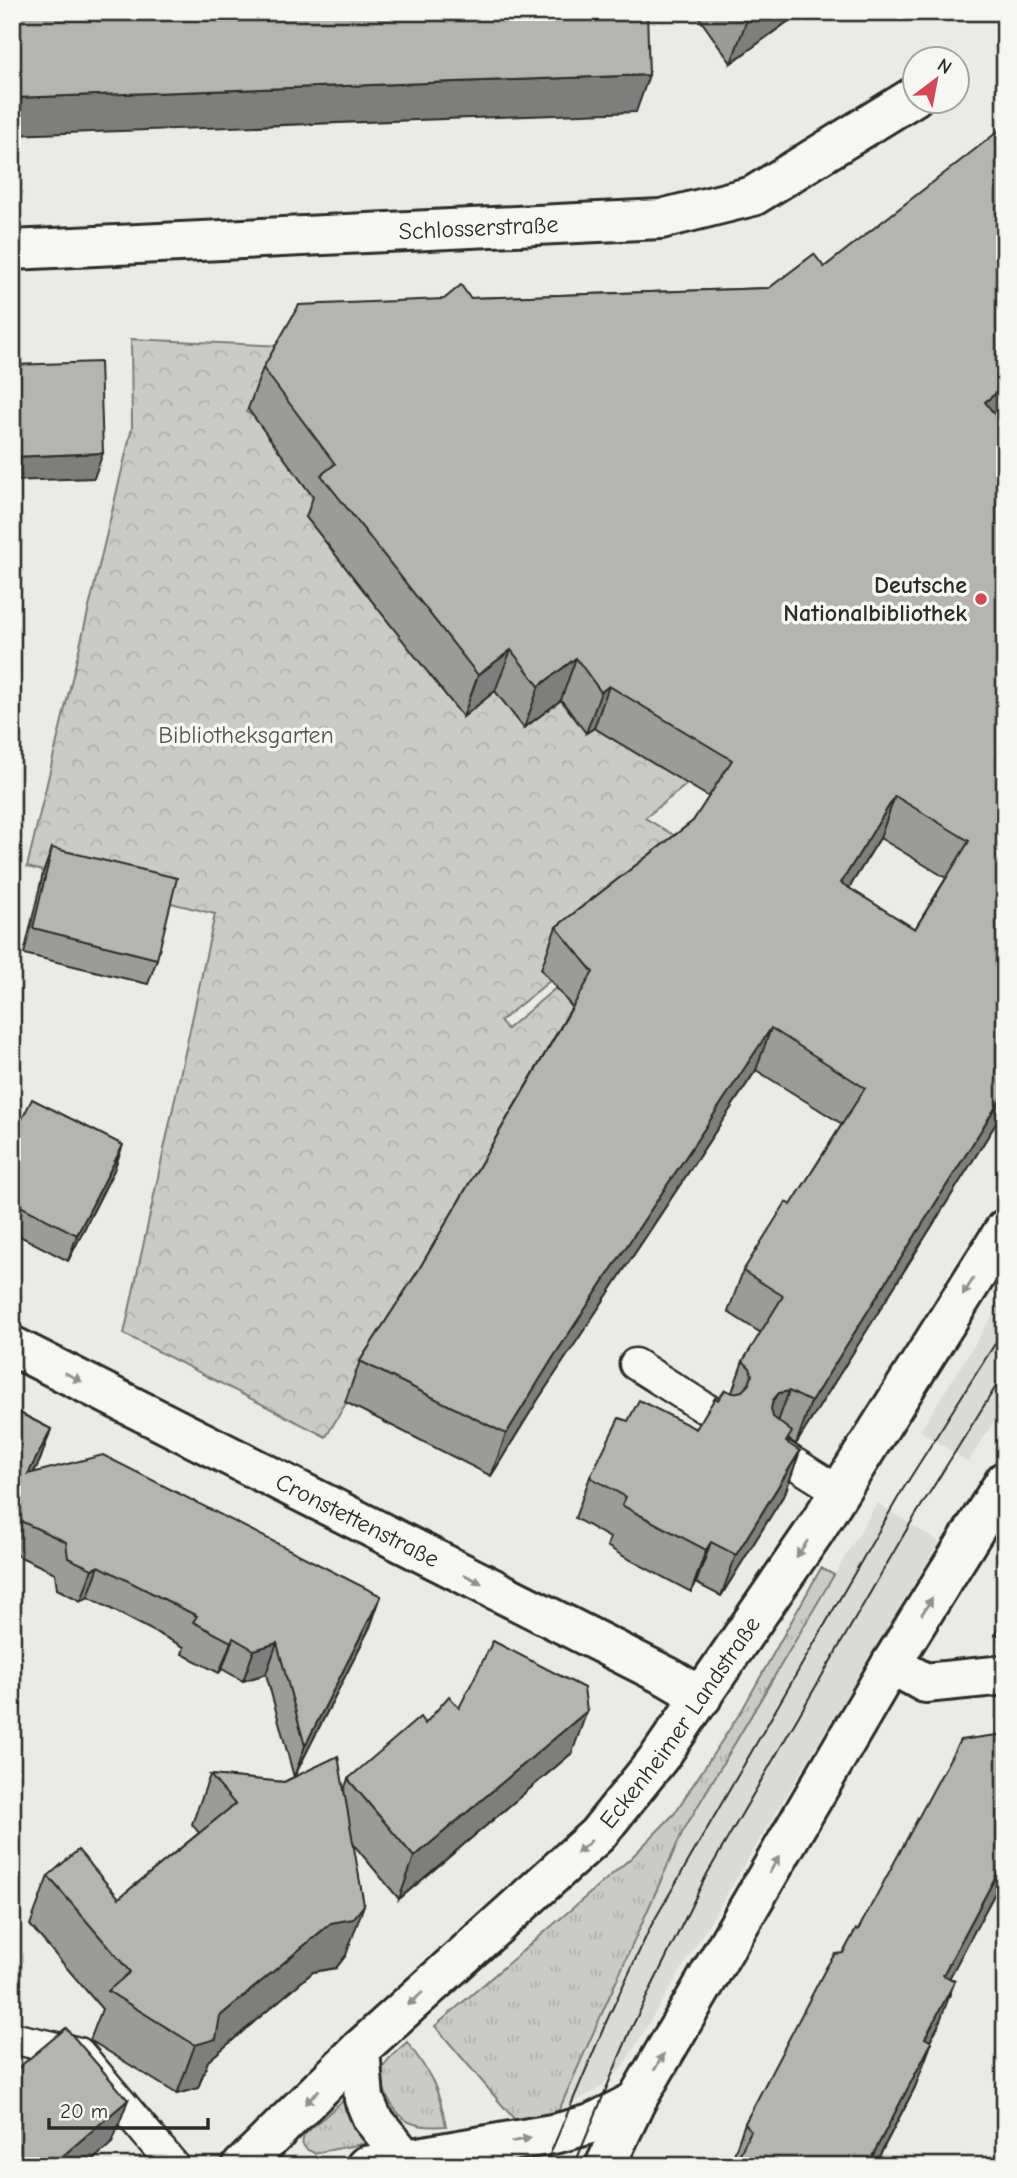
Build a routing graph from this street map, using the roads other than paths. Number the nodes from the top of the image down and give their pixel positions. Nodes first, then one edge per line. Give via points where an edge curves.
1 (902, 104) edge
2 (12, 250) edge
3 (1005, 1230) edge
4 (12, 1346) edge
5 (635, 1364) dead end
6 (719, 1417) edge
7 (773, 1450) edge
8 (1005, 1482) edge
9 (840, 1492) junction
10 (891, 1664) junction
11 (1005, 1675) edge
12 (702, 1697) junction
13 (12, 2038) edge
14 (360, 2049) junction
15 (636, 2101) junction
16 (408, 2162) edge
17 (174, 2166) edge
18 (243, 2166) edge
19 (366, 2166) edge
20 (605, 2166) edge

1 - 2 street, Schlosserstraße via 753,196 661,219
3 -> 9 street, Eckenheimer Landstraße
4 -> 12 street, Cronstettenstraße
5 - 6 lane
7 - 9 lane
10 -> 8 street
9 -> 12 street, Eckenheimer Landstraße
10 - 11 street via 925,1683
15 -> 10 street
12 -> 14 street, Eckenheimer Landstraße via 597,1835
13 - 17 lane via 79,2053
14 - 16 street via 364,2099 372,2118
14 -> 18 street, Eckenheimer Landstraße
16 -> 15 street via 558,2133 591,2124
15 - 20 street
16 - 19 street

